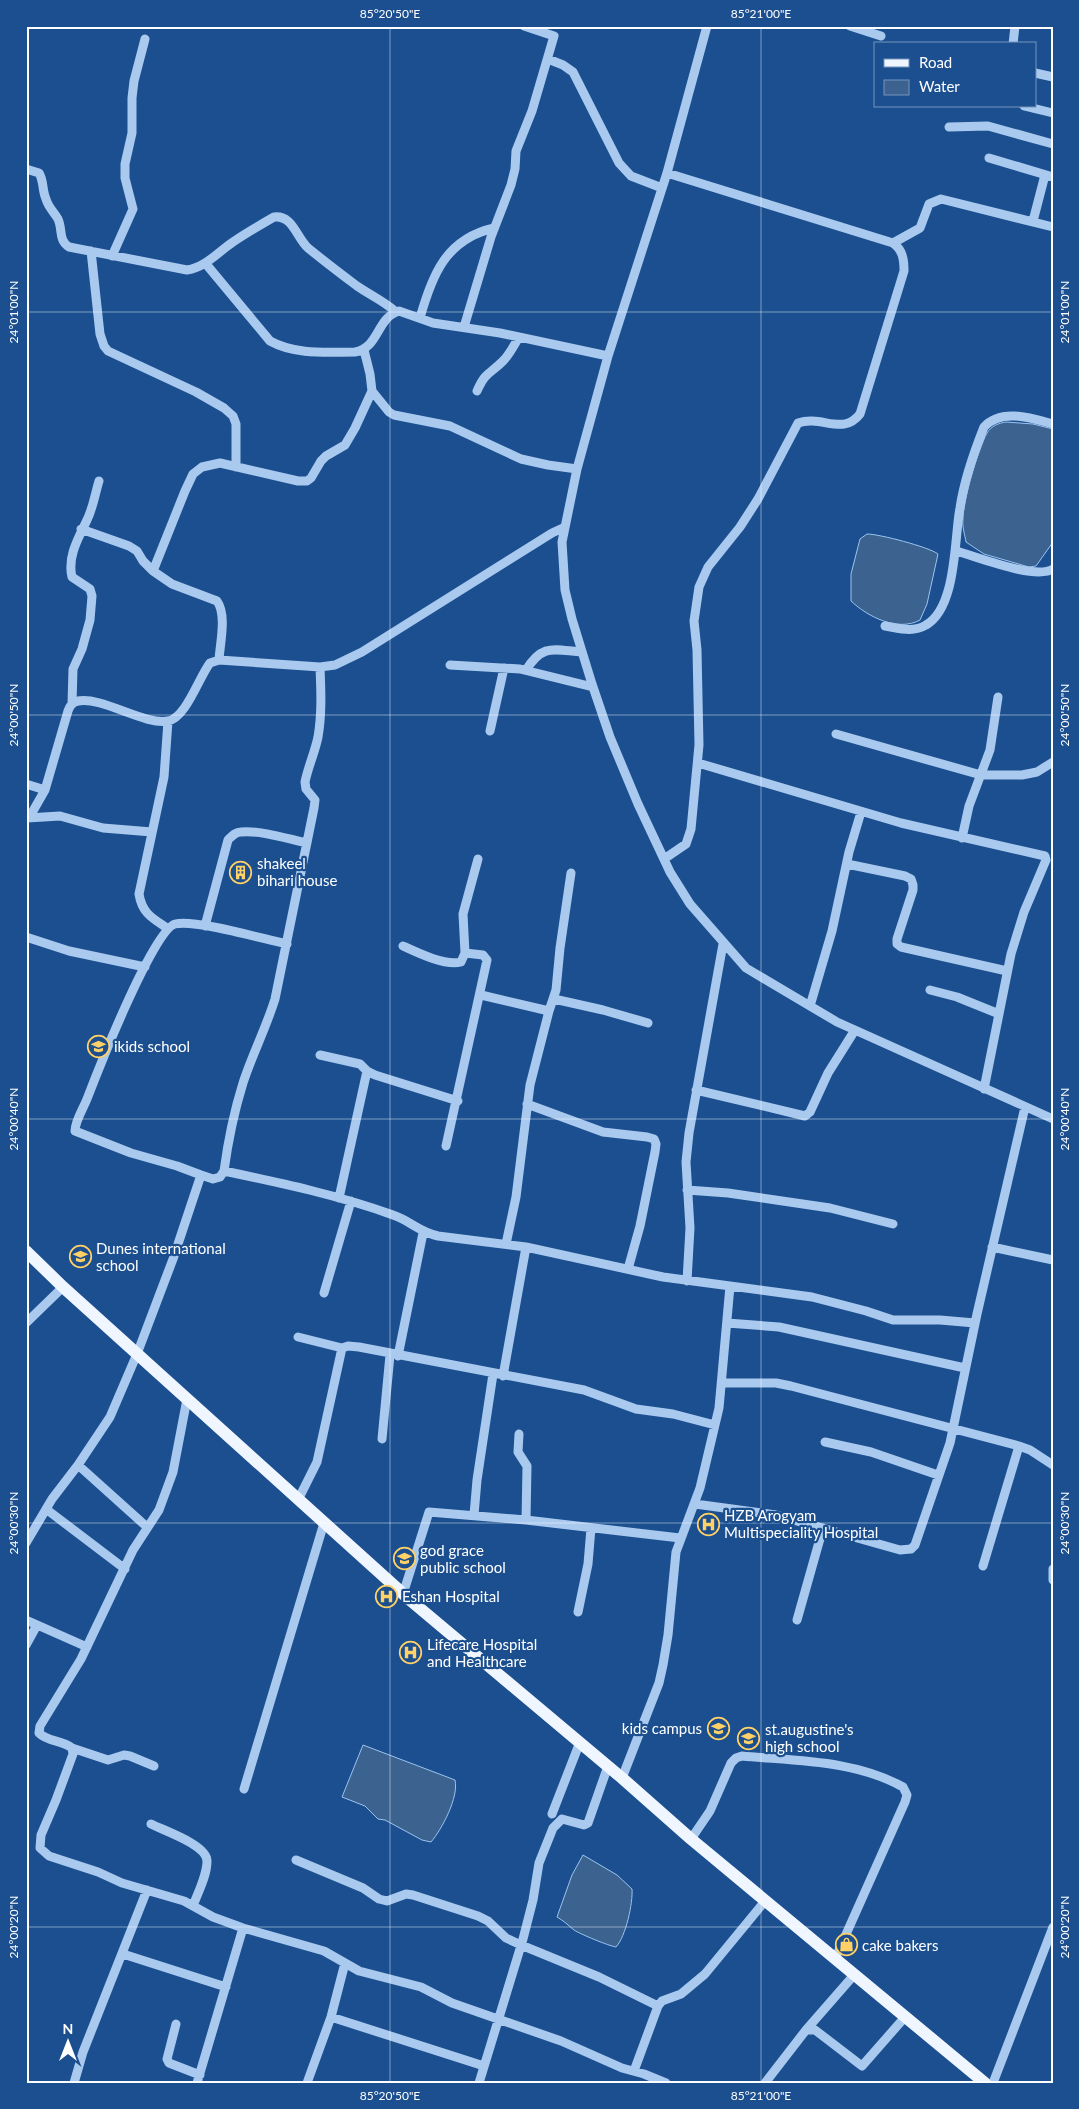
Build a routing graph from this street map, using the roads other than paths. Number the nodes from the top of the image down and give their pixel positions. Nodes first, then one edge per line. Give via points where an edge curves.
1 (524, 26) edge
2 (556, 26) edge
3 (707, 26) edge
4 (850, 26) edge
5 (1014, 26) edge
6 (554, 36) junction
7 (881, 36) dead end
8 (145, 39) dead end
9 (1013, 42) edge
10 (548, 59) junction
11 (1036, 73) edge
12 (1053, 77) edge
13 (1032, 108) edge
14 (1053, 113) edge
15 (949, 127) dead end
16 (1053, 144) edge
17 (990, 158) dead end
18 (26, 170) edge
19 (667, 173) junction
20 (1049, 176) edge
21 (662, 188) junction
22 (1033, 221) junction
23 (1053, 227) edge
24 (494, 228) junction
25 (893, 243) junction
26 (91, 251) junction
27 (112, 256) junction
28 (206, 264) junction
29 (396, 312) junction
30 (420, 318) junction
31 (464, 327) junction
32 (519, 337) junction
33 (364, 350) junction
34 (608, 356) junction
35 (372, 391) junction
36 (477, 391) dead end
37 (1053, 424) edge
38 (236, 466) junction
39 (577, 469) junction
40 (99, 481) dead end
41 (565, 528) junction
42 (81, 529) junction
43 (956, 551) junction
44 (1053, 569) edge
45 (153, 571) junction
46 (885, 626) dead end
47 (582, 652) junction
48 (219, 660) junction
49 (450, 665) dead end
50 (320, 668) junction
51 (504, 668) junction
52 (526, 670) junction
53 (593, 687) junction
54 (998, 697) dead end
55 (72, 704) junction
56 (168, 721) junction
57 (490, 731) dead end
58 (836, 734) dead end
59 (1053, 762) edge
60 (698, 763) junction
61 (981, 776) junction
62 (26, 784) edge
63 (45, 790) junction
64 (861, 812) junction
65 (26, 818) edge
66 (152, 832) junction
67 (962, 838) junction
68 (307, 843) junction
69 (478, 859) dead end
70 (664, 859) junction
71 (847, 864) junction
72 (571, 873) dead end
73 (205, 926) junction
74 (167, 928) junction
75 (26, 937) edge
76 (287, 944) junction
77 (723, 944) junction
78 (403, 946) dead end
79 (465, 953) junction
80 (145, 967) junction
81 (1007, 971) junction
82 (930, 990) dead end
83 (481, 995) junction
84 (554, 999) junction
85 (810, 1006) junction
86 (549, 1011) junction
87 (999, 1014) junction
88 (648, 1023) dead end
89 (855, 1030) junction
90 (320, 1055) dead end
91 (367, 1071) junction
92 (984, 1088) junction
93 (696, 1090) junction
94 (458, 1101) junction
95 (527, 1104) junction
96 (1025, 1106) junction
97 (1053, 1119) edge
98 (446, 1146) dead end
99 (224, 1171) junction
100 (201, 1175) junction
101 (687, 1190) junction
102 (340, 1198) junction
103 (350, 1201) junction
104 (892, 1224) dead end
105 (424, 1233) junction
106 (506, 1244) junction
107 (526, 1247) junction
108 (992, 1247) junction
109 (26, 1251) edge
110 (1053, 1260) edge
111 (628, 1268) junction
112 (687, 1281) junction
113 (730, 1286) junction
114 (63, 1287) junction
115 (324, 1293) dead end
116 (727, 1323) junction
117 (974, 1323) junction
118 (26, 1324) edge
119 (298, 1336) dead end
120 (342, 1348) junction
121 (137, 1354) junction
122 (394, 1355) junction
123 (965, 1368) junction
124 (493, 1374) junction
125 (503, 1376) junction
126 (722, 1383) junction
127 (187, 1399) junction
128 (715, 1425) junction
129 (953, 1429) junction
130 (519, 1434) dead end
131 (382, 1440) dead end
132 (825, 1442) dead end
133 (1019, 1446) junction
134 (78, 1465) junction
135 (1053, 1465) edge
136 (938, 1475) junction
137 (298, 1500) junction
138 (695, 1504) junction
139 (46, 1509) junction
140 (474, 1515) junction
141 (526, 1520) junction
142 (324, 1523) junction
143 (147, 1527) junction
144 (592, 1528) junction
145 (823, 1528) junction
146 (680, 1538) junction
147 (26, 1543) edge
148 (983, 1566) dead end
149 (125, 1569) junction
150 (1053, 1569) edge
151 (1053, 1580) edge
152 (403, 1594) junction
153 (578, 1612) dead end
154 (26, 1620) edge
155 (797, 1620) dead end
156 (37, 1625) junction
157 (26, 1645) edge
158 (87, 1647) junction
159 (580, 1742) junction
160 (72, 1748) junction
161 (154, 1766) dead end
162 (608, 1766) junction
163 (622, 1778) junction
164 (244, 1789) dead end
165 (552, 1814) dead end
166 (151, 1824) dead end
167 (691, 1839) junction
168 (296, 1860) dead end
169 (147, 1890) junction
170 (765, 1900) junction
171 (193, 1906) junction
172 (1053, 1927) edge
173 (243, 1928) junction
174 (521, 1946) junction
175 (123, 1954) junction
176 (835, 1959) junction
177 (345, 1963) junction
178 (854, 1975) junction
179 (226, 1988) junction
180 (658, 2006) junction
181 (331, 2017) junction
182 (905, 2017) junction
183 (498, 2019) junction
184 (176, 2024) dead end
185 (806, 2030) junction
186 (484, 2066) junction
187 (634, 2071) junction
188 (199, 2079) edge
189 (979, 2081) edge
190 (662, 2082) edge
191 (74, 2083) edge
192 (307, 2083) edge
193 (479, 2083) edge
194 (765, 2083) edge
195 (993, 2083) edge

1 - 6 street
2 - 6 street
3 - 19 street
4 - 7 street
5 - 9 street
6 - 10 street
8 - 27 street via 134,81 132,133 125,164 133,209
10 - 21 street via 573,72 606,140 626,172
10 - 24 street via 516,151 512,185
11 - 12 street
13 - 14 street
15 - 16 street via 988,126
17 - 20 street
18 - 26 street via 39,173 42,178 45,197 59,221 64,244
19 - 21 street
19 - 25 street
20 - 22 street
21 - 34 street
22 - 23 street
22 - 25 street via 941,199 927,208 920,228
24 - 30 street via 469,236 448,256 431,281
24 - 31 street
25 - 60 street via 902,253 904,271 860,414 847,425 807,420 798,423 758,499 708,566 699,587 694,621
26 - 27 street
26 - 38 street via 104,346 137,366 196,392 233,416 236,424
27 - 28 street via 188,270
28 - 29 street via 235,240 266,221 274,217 285,218 307,247
28 - 33 street via 270,342 306,351
29 - 30 street
29 - 33 street via 387,318
30 - 31 street
31 - 32 street
32 - 34 street
32 - 36 street via 502,362 483,377
33 - 35 street
34 - 39 street
35 - 38 street via 345,445 326,456 307,481
35 - 39 street via 394,416 450,426 521,459
37 - 43 street via 1008,416 990,420 984,427 960,506
38 - 45 street via 208,465 193,474
39 - 41 street
40 - 42 street
41 - 47 street via 562,555 565,590
41 - 50 street via 552,532 362,652 335,665
42 - 45 street via 129,546
42 - 55 street via 74,547 71,573 75,580 90,589 92,596 90,620 73,669
43 - 44 street via 1028,571 1040,573
43 - 46 street via 943,605 933,620 918,629
45 - 48 street via 172,584 217,601 221,606
47 - 52 street via 540,652
47 - 53 street
48 - 50 street
48 - 56 street via 210,663 184,708
49 - 51 street
50 - 68 street via 318,732 305,782 306,789 315,800
51 - 52 street
51 - 57 street
52 - 53 street
53 - 70 street via 617,754
54 - 61 street via 990,750
55 - 56 street via 93,702
55 - 63 street
56 - 66 street via 164,777
58 - 61 street
59 - 61 street via 1030,774
60 - 64 street
60 - 70 street via 690,836 686,844
61 - 67 street via 969,806
62 - 63 street
63 - 65 street
64 - 67 street
64 - 71 street
65 - 66 street via 60,816 103,828
66 - 74 street via 139,894 140,904 146,914
67 - 81 street via 1045,856
68 - 73 street via 258,833 232,835
68 - 76 street
69 - 79 street via 463,914
70 - 77 street via 690,904
71 - 81 street via 911,879 914,885 897,939 901,947
71 - 85 street via 830,941
72 - 84 street
73 - 74 street via 175,924
73 - 76 street
74 - 80 street
75 - 80 street via 69,951
76 - 99 street via 276,999 233,1118
77 - 85 street via 746,968
77 - 93 street
78 - 79 street via 425,956 455,963 461,962
79 - 83 street via 486,958
80 - 100 street via 122,1014 75,1131
81 - 87 street
82 - 87 street
83 - 86 street
83 - 94 street
84 - 86 street
84 - 88 street
85 - 89 street
86 - 95 street
87 - 92 street
89 - 92 street
89 - 93 street via 805,1116
90 - 91 street via 360,1064
91 - 94 street
91 - 102 street
92 - 96 street
93 - 101 street via 686,1162
94 - 98 street
95 - 106 street via 516,1196
95 - 111 street via 603,1132 654,1139 655,1152
96 - 97 street
96 - 108 street
99 - 100 street via 217,1179
99 - 102 street
100 - 121 street
101 - 104 street via 830,1208
101 - 112 street via 690,1228
102 - 103 street
103 - 105 street via 395,1216
103 - 115 street
105 - 106 street
105 - 122 street
106 - 107 street
107 - 111 street
107 - 125 street
108 - 110 street
108 - 117 street
109 - 114 main road
111 - 112 street
112 - 113 street
113 - 116 street
113 - 117 street via 833,1301 893,1320
114 - 118 street
114 - 121 main road
116 - 123 street via 779,1327
116 - 126 street
117 - 123 street
119 - 120 street
120 - 122 street via 354,1346
120 - 137 street via 317,1462
121 - 127 main road
121 - 134 street via 107,1422
122 - 124 street
122 - 131 street
123 - 129 street
124 - 125 street
124 - 140 street
125 - 128 street via 584,1390 636,1409
126 - 128 street
126 - 129 street via 776,1383
127 - 137 main road
127 - 143 street via 173,1472 159,1510
128 - 138 street
129 - 133 street
129 - 136 street
130 - 141 street via 518,1452 527,1466
132 - 136 street via 871,1452
133 - 135 street
133 - 148 street
134 - 139 street
134 - 143 street
136 - 145 street via 911,1549 900,1550
137 - 142 main road
138 - 145 street via 776,1515
138 - 146 street
139 - 147 street
139 - 149 street
140 - 141 street
140 - 152 street via 429,1512
141 - 144 street
142 - 152 main road
142 - 164 street
143 - 149 street
144 - 146 street
144 - 153 street
145 - 155 street
146 - 163 street via 660,1683
149 - 158 street
150 - 151 street
152 - 159 main road
154 - 156 street
156 - 157 street
156 - 158 street
158 - 160 street via 40,1726 42,1737
159 - 162 main road
159 - 165 street
160 - 161 street via 108,1760 130,1756
160 - 169 street via 73,1754 41,1834 40,1848 49,1856
162 - 163 main road
162 - 174 street via 588,1823 584,1825 562,1819 553,1828 539,1863
163 - 167 main road
166 - 171 street via 205,1853 206,1869
167 - 170 main road
167 - 176 street via 710,1810 731,1763 742,1756 824,1763 876,1774 903,1787 907,1794 905,1802
168 - 174 street via 363,1888 379,1899 387,1901 406,1894 413,1895 478,1916
169 - 171 street
169 - 175 street
170 - 176 main road
170 - 180 street via 705,1974 681,1994 662,2001
171 - 173 street
172 - 195 street
173 - 177 street via 324,1950
173 - 179 street
174 - 180 street via 599,1977
174 - 183 street
175 - 179 street
175 - 191 street via 83,2052
176 - 178 main road
177 - 181 street
177 - 183 street via 359,1971 421,1987 452,2003
178 - 182 main road
178 - 185 street
179 - 188 street
180 - 187 street
181 - 186 street
181 - 192 street
182 - 185 street via 862,2066 814,2030
182 - 189 main road
183 - 186 street
183 - 187 street
184 - 188 street via 167,2059
185 - 194 street
186 - 193 street
187 - 190 street

